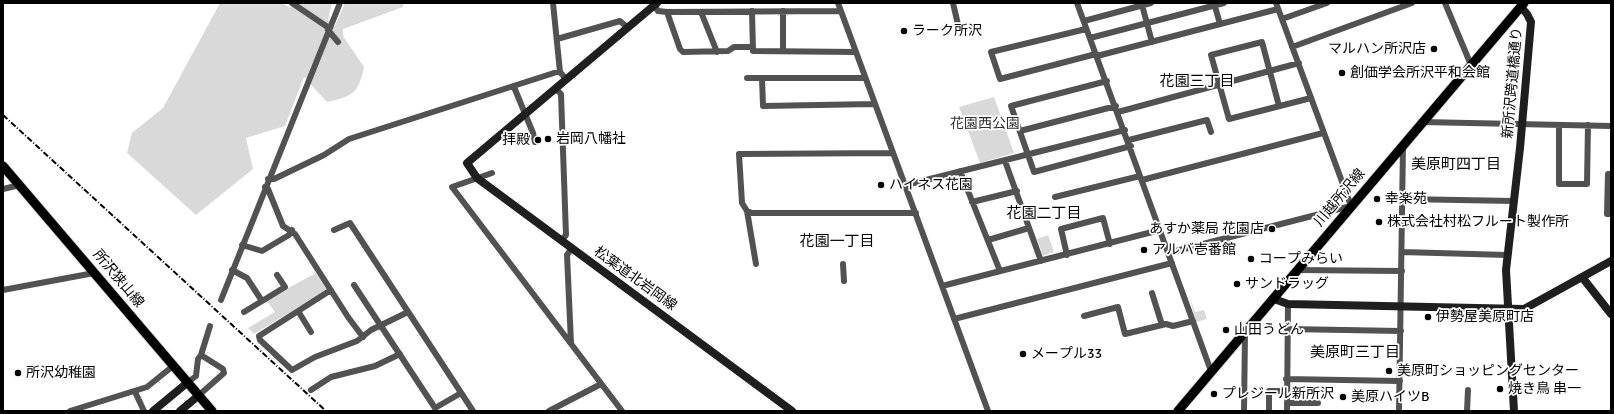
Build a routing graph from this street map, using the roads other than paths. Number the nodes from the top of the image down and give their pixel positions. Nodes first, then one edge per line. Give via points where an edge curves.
1 (292, 3) edge
2 (340, 3) edge
3 (553, 3) edge
4 (838, 3) edge
5 (953, 3) edge
6 (1077, 3) edge
7 (1151, 3) edge
8 (1224, 3) edge
9 (1327, 3) edge
10 (1412, 3) edge
11 (1445, 3) edge
12 (655, 4) edge
13 (1214, 4) edge
14 (1523, 5) edge
15 (1142, 6) junction
16 (1277, 6) edge
17 (752, 11) junction
18 (783, 11) junction
19 (841, 11) junction
20 (667, 12) junction
21 (701, 12) junction
22 (1282, 19) junction
23 (1084, 21) junction
24 (1147, 23) junction
25 (1220, 24) junction
26 (627, 27) junction
27 (328, 29) junction
28 (959, 29) dead end
29 (1086, 29) junction
30 (1090, 38) junction
31 (557, 39) junction
32 (338, 42) dead end
33 (1152, 42) junction
34 (753, 47) junction
35 (1292, 47) junction
36 (783, 51) junction
37 (717, 52) junction
38 (856, 52) junction
39 (1097, 55) junction
40 (1298, 63) junction
41 (1471, 65) junction
42 (560, 71) junction
43 (1270, 71) junction
44 (747, 78) dead end
45 (762, 78) junction
46 (865, 78) junction
47 (566, 79) junction
48 (1107, 81) junction
49 (1219, 84) junction
50 (514, 87) junction
51 (555, 88) junction
52 (1311, 98) junction
53 (874, 104) junction
54 (1279, 106) junction
55 (1117, 109) junction
56 (524, 114) junction
57 (1426, 122) junction
58 (1523, 124) junction
59 (1559, 125) junction
60 (1588, 125) junction
61 (1611, 126) edge
62 (1125, 130) junction
63 (1020, 131) junction
64 (1211, 132) dead end
65 (1323, 133) junction
66 (535, 142) dead end
67 (1130, 143) junction
68 (1403, 145) junction
69 (894, 153) junction
70 (1029, 155) junction
71 (1005, 160) junction
72 (3, 166) edge
73 (960, 171) junction
74 (492, 173) dead end
75 (1611, 174) edge
76 (477, 178) junction
77 (1141, 178) junction
78 (268, 180) junction
79 (20, 185) junction
80 (906, 185) junction
81 (265, 187) junction
82 (3, 189) edge
83 (1017, 191) junction
84 (1055, 197) dead end
85 (1403, 199) junction
86 (972, 202) junction
87 (1514, 202) junction
88 (1351, 206) junction
89 (747, 211) junction
90 (916, 213) junction
91 (1611, 214) edge
92 (1029, 228) junction
93 (292, 230) junction
94 (334, 230) dead end
95 (1160, 230) junction
96 (988, 240) junction
97 (561, 242) junction
98 (1110, 244) junction
99 (242, 245) junction
100 (571, 249) junction
101 (1402, 252) junction
102 (1168, 253) junction
103 (1067, 255) junction
104 (1507, 255) junction
105 (1041, 261) junction
106 (1611, 261) edge
107 (1172, 263) junction
108 (756, 264) dead end
109 (843, 264) dead end
110 (232, 270) junction
111 (1296, 270) junction
112 (1402, 270) junction
113 (1000, 271) junction
114 (94, 273) junction
115 (277, 275) dead end
116 (1582, 277) junction
117 (844, 281) dead end
118 (354, 285) dead end
119 (942, 286) junction
120 (3, 290) edge
121 (331, 290) junction
122 (1152, 293) dead end
123 (1274, 299) junction
124 (221, 300) dead end
125 (262, 300) junction
126 (1288, 304) junction
127 (1401, 306) junction
128 (1507, 308) junction
129 (298, 311) junction
130 (244, 312) dead end
131 (408, 312) junction
132 (1611, 314) edge
133 (1084, 316) dead end
134 (954, 319) junction
135 (1193, 321) junction
136 (381, 325) junction
137 (1162, 325) junction
138 (210, 326) dead end
139 (1287, 329) junction
140 (1401, 331) junction
141 (311, 332) dead end
142 (1245, 332) junction
143 (363, 336) junction
144 (571, 343) junction
145 (400, 354) junction
146 (202, 355) junction
147 (173, 366) junction
148 (1211, 371) junction
149 (1286, 379) junction
150 (1400, 381) junction
151 (187, 383) junction
152 (601, 384) junction
153 (310, 390) dead end
154 (1468, 390) dead end
155 (1287, 391) junction
156 (461, 393) junction
157 (136, 394) dead end
158 (198, 396) junction
159 (1287, 403) junction
160 (1318, 403) dead end
161 (70, 411) edge
162 (144, 411) edge
163 (153, 411) edge
164 (180, 411) edge
165 (212, 411) edge
166 (473, 411) edge
167 (549, 411) edge
168 (622, 411) edge
169 (792, 411) edge
170 (988, 411) edge
171 (1178, 411) edge
172 (1244, 411) edge
173 (1269, 411) edge
174 (1287, 411) edge
175 (1399, 411) edge
176 (1467, 411) edge
177 (1514, 411) edge

1 - 27 street
2 - 27 street
3 - 31 street
4 - 19 street
5 - 28 street
6 - 23 street
7 - 15 street
8 - 13 street
9 - 22 street
10 - 35 street
11 - 41 street
12 - 20 street via 658,12
12 - 26 street
13 - 24 street
13 - 25 street
14 - 41 main road, 川越所沢線
14 - 58 street, 新所沢跨道橋通り via 1531,22
15 - 23 street
15 - 24 street
16 - 22 street
16 - 25 street
17 - 18 street
17 - 21 street
17 - 34 street
18 - 19 street
18 - 36 street
19 - 38 street
20 - 21 street
20 - 37 street via 681,51
21 - 37 street
22 - 35 street
23 - 29 street
24 - 30 street
24 - 33 street
25 - 33 street
26 - 31 street via 620,21
26 - 47 street
27 - 32 street
27 - 78 street
29 - 30 street
29 - 39 street via 991,52 1000,79
30 - 39 street
31 - 42 street
33 - 39 street
34 - 36 street via 753,51
34 - 37 street via 734,47 728,52
35 - 40 street
36 - 38 street
38 - 46 street
39 - 48 street
40 - 43 street
40 - 52 street
41 - 57 main road, 川越所沢線
42 - 47 street
42 - 50 street
43 - 49 street
43 - 49 street via 1262,42 1211,55
43 - 54 street
44 - 45 street
45 - 46 street
45 - 53 street via 763,106
46 - 53 street
47 - 51 street
48 - 55 street
48 - 63 street via 1011,106
49 - 54 street via 1229,119
49 - 55 street
50 - 56 street
50 - 78 street via 349,138 321,157
51 - 56 street
51 - 97 street via 561,94 566,235
52 - 54 street
52 - 65 street
53 - 69 street
55 - 62 street
55 - 63 street
56 - 66 street
56 - 76 street, 松葉道北岩岡線 via 467,163
57 - 58 street
57 - 68 main road, 川越所沢線
58 - 59 street
58 - 87 street, 新所沢跨道橋通り
59 - 60 street
59 - 60 street via 1559,184 1587,184
60 - 61 street
62 - 67 street
62 - 70 street
63 - 70 street
64 - 67 street via 1208,120
65 - 77 street
65 - 88 street
67 - 70 street via 1034,172
67 - 77 street
68 - 85 street
68 - 88 main road, 川越所沢線
69 - 80 street
69 - 89 street via 739,154 742,203
70 - 71 street
71 - 73 street
71 - 83 street
72 - 79 main road, 所沢狭山線
73 - 80 street
73 - 86 street
74 - 76 street
75 - 91 street via 1608,174 1607,214
76 - 97 street, 松葉道北岩岡線
76 - 144 street via 452,187
77 - 84 street
77 - 95 street
78 - 81 street
79 - 82 street
79 - 114 main road, 所沢狭山線
80 - 90 street
81 - 93 street via 283,226
81 - 99 street
83 - 86 street
83 - 92 street
85 - 87 street
85 - 101 street
86 - 96 street
87 - 104 street, 新所沢跨道橋通り
88 - 102 street
88 - 111 main road, 川越所沢線
89 - 90 street
89 - 108 street
90 - 119 street
92 - 96 street
92 - 105 street
93 - 99 street via 289,235 262,251
93 - 121 street
94 - 131 street via 350,223
95 - 98 street
95 - 102 street
96 - 113 street
97 - 100 street, 松葉道北岩岡線
98 - 103 street
98 - 103 street via 1103,218 1061,229
99 - 110 street
100 - 144 street via 567,255
100 - 169 street, 松葉道北岩岡線
101 - 104 street
101 - 112 street
102 - 107 street
103 - 105 street
104 - 128 street, 新所沢跨道橋通り
105 - 113 street
106 - 116 street
107 - 134 street
107 - 135 street
109 - 117 street
110 - 124 street
110 - 125 street via 247,278
111 - 112 street
111 - 123 main road, 川越所沢線
112 - 127 street
113 - 119 street
114 - 120 street
114 - 147 main road, 所沢狭山線
115 - 125 street via 285,288
116 - 128 street via 1524,309
116 - 132 street
118 - 136 street
119 - 134 street
121 - 129 street
121 - 143 street
122 - 137 street
123 - 126 street
123 - 142 main road, 川越所沢線
125 - 130 street
126 - 127 street
126 - 139 street
127 - 128 street
127 - 140 street
128 - 177 street, 新所沢跨道橋通り
129 - 141 street
129 - 143 street via 258,337 292,370
131 - 136 street
131 - 156 street
133 - 137 street via 1118,307 1125,334
134 - 170 street
135 - 137 street via 1173,326
135 - 148 street
136 - 143 street
136 - 145 street
138 - 146 street
139 - 140 street
139 - 149 street
140 - 150 street
142 - 148 main road, 川越所沢線
142 - 172 street
144 - 152 street
145 - 153 street via 375,366 331,377
145 - 156 street via 434,408
146 - 151 street via 198,359 196,376
146 - 158 street via 224,372 223,376
147 - 151 main road, 所沢狭山線
147 - 161 street via 148,387
148 - 171 main road, 川越所沢線
149 - 150 street
149 - 155 street
150 - 175 street
151 - 158 main road, 所沢狭山線
151 - 163 street
152 - 167 street
152 - 168 street
154 - 176 street
155 - 159 street
155 - 173 street via 1269,390
156 - 166 street
157 - 162 street
158 - 164 street
158 - 165 main road, 所沢狭山線
159 - 160 street
159 - 174 street

